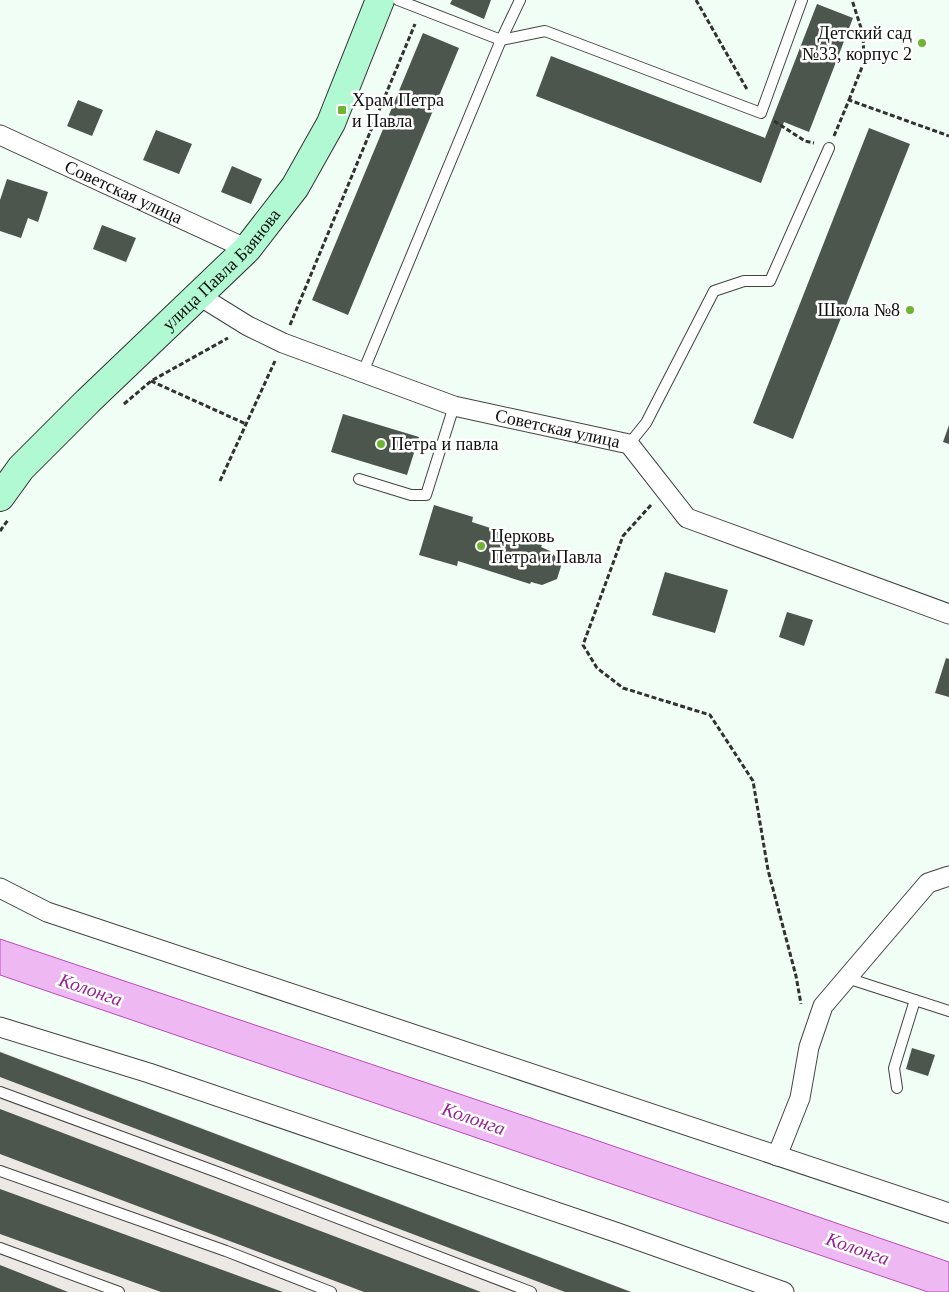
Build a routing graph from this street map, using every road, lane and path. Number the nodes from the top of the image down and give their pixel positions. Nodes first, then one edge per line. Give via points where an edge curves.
1 (380, 0) edge
2 (398, 0) edge
3 (520, 0) edge
4 (696, 0) edge
5 (802, 0) edge
6 (852, 0) edge
7 (421, 9) junction
8 (501, 40) junction
9 (849, 100) junction
10 (761, 114) junction
11 (0, 135) edge
12 (949, 136) edge
13 (830, 148) junction
14 (247, 249) junction
15 (198, 295) junction
16 (248, 326) junction
17 (283, 343) junction
18 (363, 372) junction
19 (454, 406) junction
20 (246, 424) junction
21 (629, 444) junction
22 (359, 479) dead end
23 (220, 481) dead end
24 (665, 490) junction
25 (0, 498) edge
26 (949, 614) edge
27 (949, 876) edge
28 (0, 888) edge
29 (847, 978) junction
30 (914, 1000) junction
31 (949, 1011) edge
32 (0, 1027) edge
33 (809, 1046) junction
34 (897, 1088) dead end
35 (0, 1092) edge
36 (777, 1156) junction
37 (0, 1171) edge
38 (949, 1214) edge
39 (0, 1248) edge
40 (119, 1292) edge
41 (331, 1292) edge
42 (531, 1292) edge
43 (784, 1292) edge

1 - 14 main road, улица Павла Баянова via 331,123 295,188
2 - 7 lane
3 - 8 lane
4 - 10 path
5 - 10 lane
6 - 9 path via 863,34 864,62
7 - 8 lane
7 - 17 path
8 - 10 lane via 545,32
8 - 18 lane
9 - 12 path
9 - 13 path
10 - 13 path via 805,141
11 - 14 street, Советская улица
13 - 21 lane via 770,281 744,281 714,291 646,423
14 - 15 main road, улица Павла Баянова
15 - 16 street, Советская улица
15 - 25 main road, улица Павла Баянова via 21,468
16 - 17 street, Советская улица
16 - 20 path via 151,381
17 - 18 street, Советская улица
17 - 20 path
18 - 19 street, Советская улица
19 - 21 street, Советская улица
19 - 22 lane via 426,495 411,495
20 - 23 path
21 - 24 street, Советская улица
24 - 26 street, Советская улица via 687,518
24 - 33 path via 623,536 583,645 596,668 623,688 710,715 753,781 768,870 796,976
27 - 29 street via 928,883
28 - 36 street via 47,912
29 - 30 lane
29 - 33 street via 823,1006
30 - 31 lane
30 - 34 lane via 894,1068
32 - 43 street via 149,1073
33 - 36 street via 800,1098
35 - 42 lane
36 - 38 street
37 - 41 lane
39 - 40 lane

